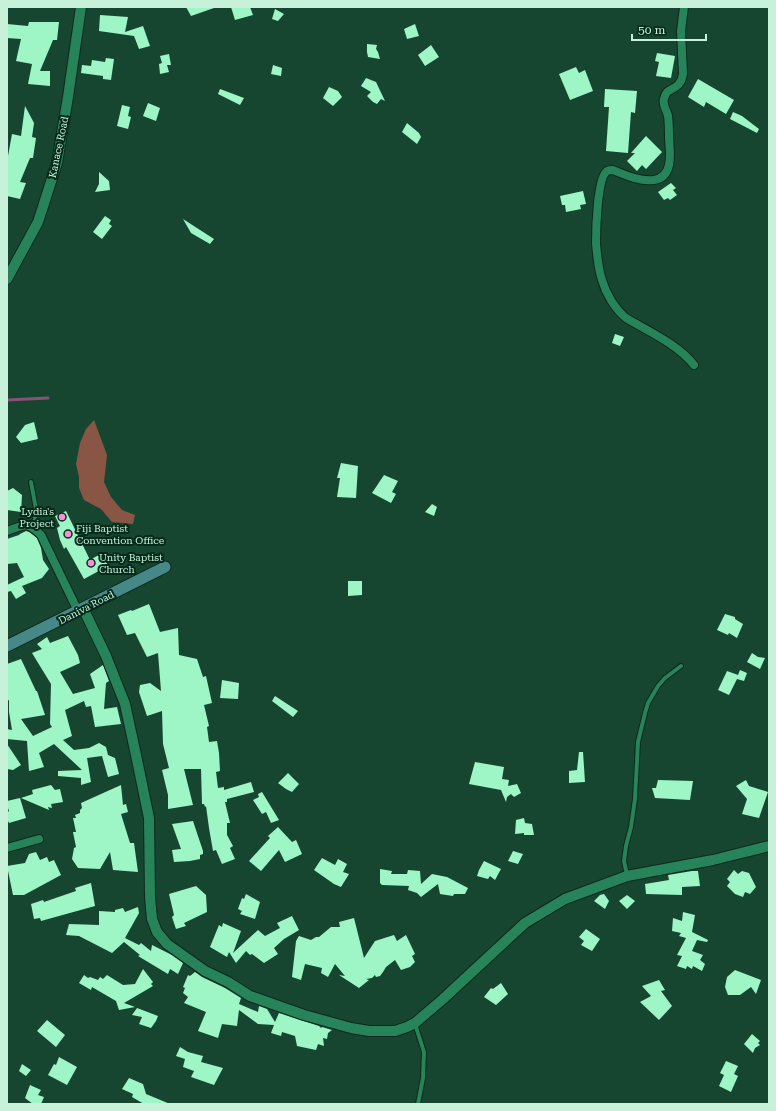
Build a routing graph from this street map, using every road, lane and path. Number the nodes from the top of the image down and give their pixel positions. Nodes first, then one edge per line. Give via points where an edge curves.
1 (81, 7) edge
2 (684, 7) edge
3 (7, 279) edge
4 (694, 365) dead end
5 (31, 482) dead end
6 (34, 528) junction
7 (7, 530) edge
8 (165, 567) dead end
9 (80, 610) junction
10 (7, 646) edge
11 (681, 666) dead end
12 (39, 839) dead end
13 (769, 846) edge
14 (7, 848) edge
15 (627, 876) junction
16 (415, 1023) junction
17 (418, 1104) edge

1 - 3 street, Kanace Road via 57,163 38,222
2 - 4 street via 681,31 682,79 677,86 668,91 663,102 668,115 669,164 664,175 654,180 637,179 612,170 605,173 598,197 596,243 604,288 620,314 679,349
5 - 6 lane via 36,509
6 - 7 street via 25,525
6 - 9 street via 41,535
8 - 9 main road, Daniva Road
9 - 10 main road, Daniva Road
9 - 16 street via 106,656 125,704 148,818 150,897 152,919 157,932 167,944 205,971 250,996 304,1015 369,1031 395,1031
11 - 15 lane via 658,686 645,713 638,742 635,799 624,861
12 - 14 street
13 - 15 street via 713,860
15 - 16 street via 565,899 524,923
16 - 17 lane via 424,1052

